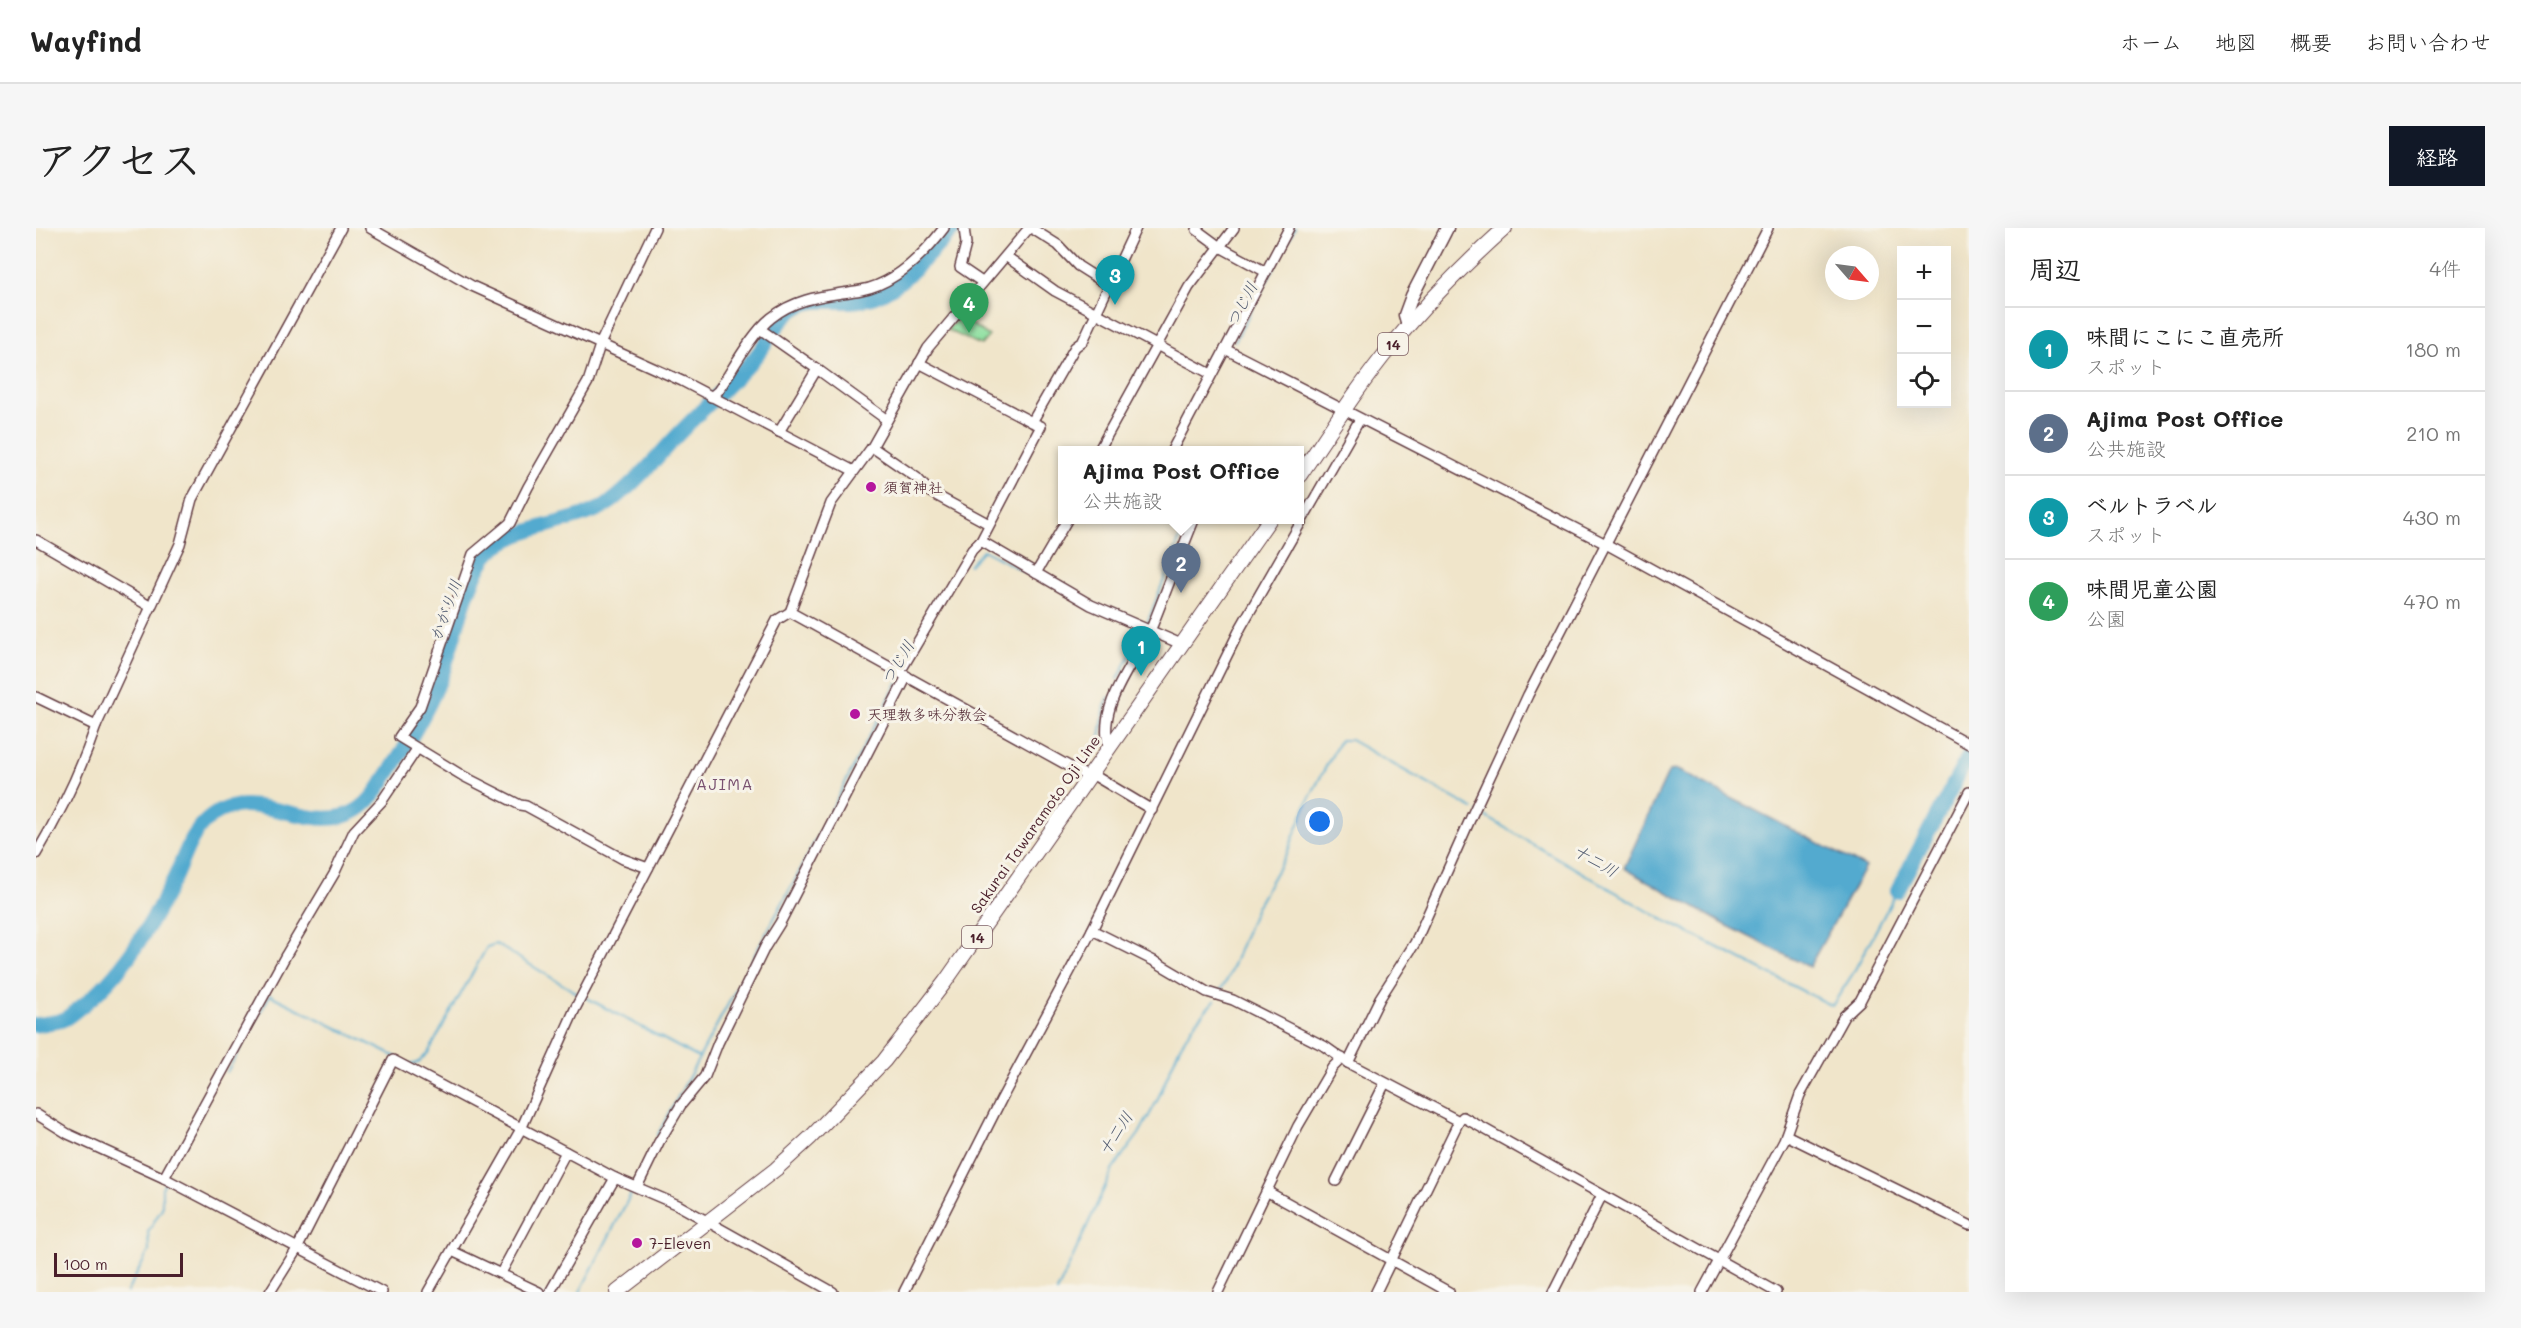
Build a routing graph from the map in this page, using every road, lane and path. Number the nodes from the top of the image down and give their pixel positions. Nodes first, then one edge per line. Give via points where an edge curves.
1 (341, 228) edge
2 (370, 228) edge
3 (655, 228) edge
4 (944, 228) edge
5 (964, 228) edge
6 (1030, 228) edge
7 (1136, 228) edge
8 (1198, 228) edge
9 (1234, 228) edge
10 (1447, 228) edge
11 (1505, 228) edge
12 (1768, 228) edge
13 (1287, 229) edge
14 (1220, 246) junction
15 (1007, 257) junction
16 (1266, 272) junction
17 (982, 282) junction
18 (1108, 285) junction
19 (1098, 312) junction
20 (1408, 325) junction
21 (760, 329) junction
22 (601, 342) junction
23 (1155, 346) junction
24 (1225, 349) junction
25 (919, 363) junction
26 (817, 369) junction
27 (1211, 374) junction
28 (711, 397) junction
29 (1345, 411) junction
30 (1360, 419) junction
31 (886, 420) junction
32 (1032, 422) junction
33 (779, 432) junction
34 (1101, 446) edge
35 (1174, 446) edge
36 (872, 447) junction
37 (1304, 468) edge
38 (854, 471) junction
39 (1304, 518) edge
40 (989, 524) junction
41 (1064, 524) edge
42 (1192, 524) edge
43 (1265, 524) edge
44 (1300, 524) edge
45 (36, 540) edge
46 (981, 542) junction
47 (1606, 544) junction
48 (1036, 573) junction
49 (151, 607) junction
50 (790, 612) junction
51 (1150, 630) junction
52 (1181, 644) junction
53 (904, 674) junction
54 (36, 696) edge
55 (96, 726) junction
56 (1969, 744) edge
57 (1109, 748) junction
58 (417, 749) junction
59 (1090, 776) junction
60 (1969, 792) edge
61 (1152, 810) junction
62 (36, 854) edge
63 (648, 868) junction
64 (1092, 930) junction
65 (1345, 1060) junction
66 (1385, 1083) junction
67 (36, 1114) edge
68 (1459, 1121) junction
69 (521, 1129) junction
70 (1786, 1135) junction
71 (566, 1152) junction
72 (164, 1178) junction
73 (615, 1178) junction
74 (1336, 1181) dead end
75 (637, 1187) junction
76 (1268, 1192) junction
77 (1602, 1195) junction
78 (708, 1223) junction
79 (1969, 1225) edge
80 (297, 1249) junction
81 (452, 1251) junction
82 (1719, 1260) junction
83 (1392, 1261) junction
84 (501, 1273) junction
85 (270, 1292) edge
86 (382, 1292) edge
87 (428, 1292) edge
88 (539, 1292) edge
89 (550, 1292) edge
90 (617, 1292) edge
91 (833, 1292) edge
92 (904, 1292) edge
93 (1218, 1292) edge
94 (1376, 1292) edge
95 (1449, 1292) edge
96 (1553, 1292) edge
97 (1702, 1292) edge
98 (1776, 1292) edge

1 - 49 street via 192,499 180,543
2 - 22 street via 472,286
3 - 22 street
4 - 21 street via 928,248 894,276 864,290 801,300
5 - 17 street via 966,244 960,267
6 - 15 street
6 - 18 street
7 - 18 street
8 - 14 street
9 - 14 street
10 - 20 street via 1412,296 1405,315
11 - 20 main road, 14
12 - 47 street
13 - 16 street
14 - 16 street
14 - 23 street via 1189,287
15 - 17 street
15 - 19 street via 1055,291
16 - 24 street
17 - 25 street
18 - 19 street
19 - 23 street
19 - 32 street via 1083,341 1074,346
20 - 29 main road, 14
21 - 26 street
21 - 28 street
22 - 28 street
22 - 58 street via 588,382 510,523 473,554 420,706 399,737
23 - 27 street
23 - 34 street
24 - 27 street
24 - 29 street
25 - 31 street
25 - 32 street
26 - 31 street
26 - 33 street
27 - 35 street
28 - 33 street
29 - 30 street
29 - 37 main road, 14
30 - 39 street
30 - 47 street
31 - 36 street
32 - 40 street via 1041,426
33 - 38 street
36 - 38 street
36 - 40 street via 917,478 930,492
38 - 50 street via 831,503
40 - 46 street
41 - 48 street
42 - 51 street
43 - 52 main road, Sakurai Tawaramoto Oji Line / 14
44 - 61 street via 1242,627
45 - 49 street
46 - 48 street
46 - 53 street via 972,550
47 - 56 street
47 - 65 street via 1528,695 1415,944
48 - 51 street via 1091,605
49 - 55 street
50 - 53 street
50 - 63 street via 777,620
51 - 52 street
51 - 57 street via 1108,713
52 - 57 main road, Sakurai Tawaramoto Oji Line / 14
53 - 59 street
53 - 75 street via 765,946 705,1076 681,1105
54 - 55 street
55 - 62 street via 82,764
57 - 59 main road, Sakurai Tawaramoto Oji Line / 14
58 - 63 street via 623,859
58 - 72 street via 382,801 354,831 334,874
59 - 61 street
59 - 78 main road, Sakurai Tawaramoto Oji Line / 14 via 945,982 884,1061 811,1137
60 - 70 street via 1860,1001 1844,1016 1800,1095
61 - 64 street
63 - 69 street via 575,1009
64 - 65 street
64 - 92 street
65 - 66 street
65 - 76 street via 1332,1068 1298,1126
66 - 68 street
66 - 74 street
67 - 72 street via 68,1134
68 - 77 street via 1463,1117
68 - 83 street
69 - 71 street
69 - 80 street via 393,1060
69 - 81 street
70 - 79 street
70 - 82 street
71 - 73 street
71 - 84 street
72 - 80 street
73 - 75 street
73 - 89 street
75 - 78 street
76 - 83 street
76 - 93 street
77 - 82 street
77 - 96 street
78 - 90 main road, Sakurai Tawaramoto Oji Line / 14
78 - 91 street
80 - 85 street
80 - 86 street
81 - 84 street
81 - 87 street
82 - 97 street
82 - 98 street
83 - 94 street
83 - 95 street
84 - 88 street

